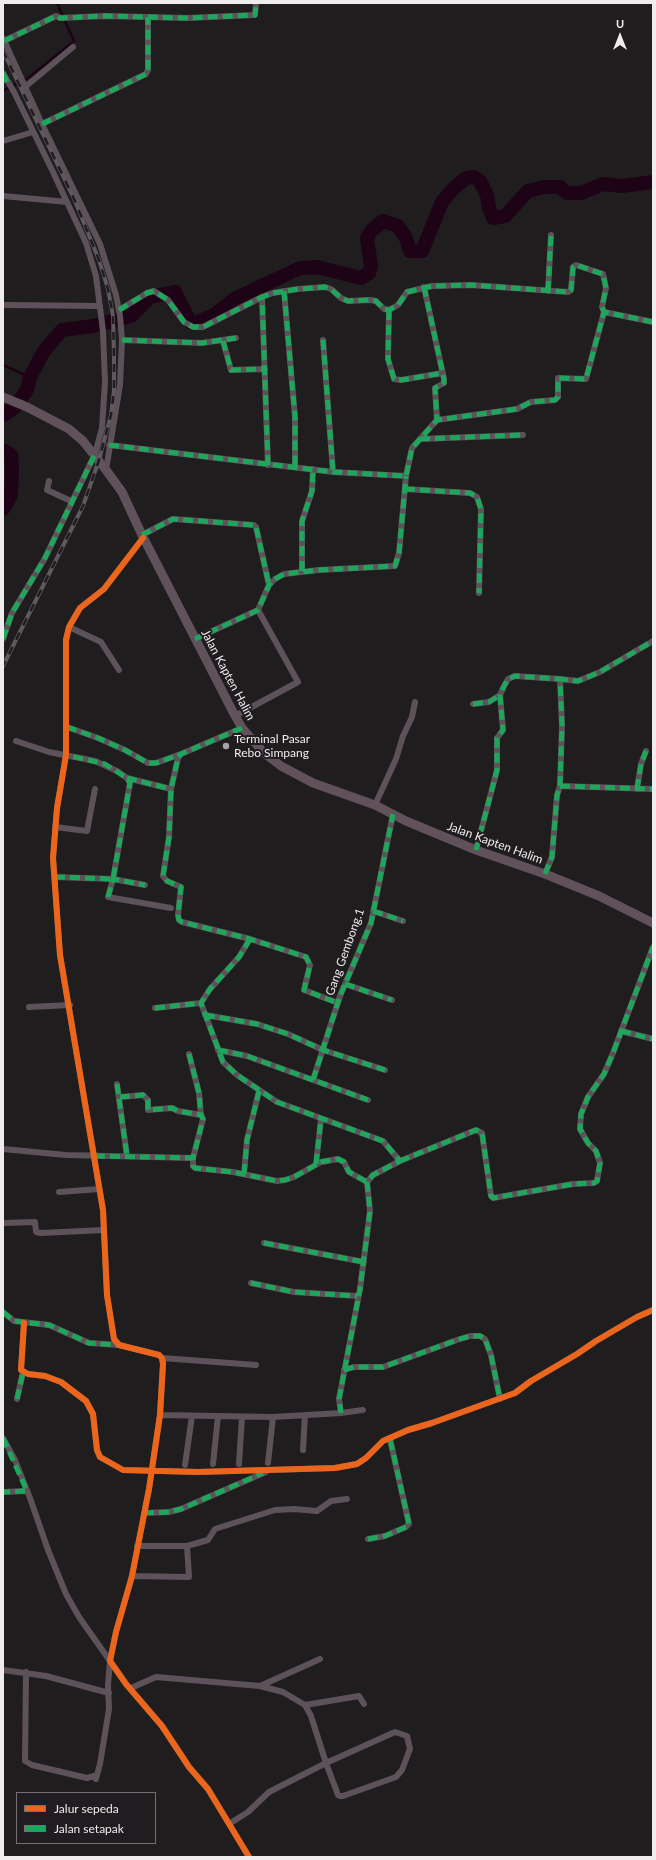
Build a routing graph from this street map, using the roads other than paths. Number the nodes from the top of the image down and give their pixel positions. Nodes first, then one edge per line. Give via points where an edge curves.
1 (256, 3) edge
2 (148, 17) junction
3 (4, 40) edge
4 (74, 47) dead end
5 (3, 73) edge
6 (25, 85) junction
7 (42, 124) junction
8 (33, 132) junction
9 (3, 141) edge
10 (3, 196) edge
11 (67, 202) junction
12 (551, 235) dead end
13 (424, 287) junction
14 (284, 291) junction
15 (548, 291) junction
16 (262, 297) junction
17 (6, 305) dead end
18 (100, 306) junction
19 (389, 310) junction
20 (604, 312) junction
21 (120, 313) junction
22 (653, 322) edge
23 (236, 338) dead end
24 (122, 340) junction
25 (323, 340) dead end
26 (223, 341) junction
27 (265, 369) junction
28 (443, 373) junction
29 (6, 398) edge
30 (437, 420) junction
31 (523, 435) dead end
32 (420, 439) junction
33 (109, 445) junction
34 (94, 454) junction
35 (268, 465) junction
36 (294, 467) junction
37 (313, 469) junction
38 (106, 470) junction
39 (333, 472) junction
40 (406, 476) junction
41 (49, 481) dead end
42 (405, 489) junction
43 (71, 501) junction
44 (143, 537) junction
45 (302, 571) junction
46 (269, 585) junction
47 (479, 593) dead end
48 (258, 610) junction
49 (70, 627) junction
50 (4, 628) edge
51 (3, 639) edge
52 (195, 639) junction
53 (653, 641) edge
54 (119, 670) dead end
55 (560, 679) junction
56 (500, 695) junction
57 (415, 702) dead end
58 (473, 704) dead end
59 (235, 716) junction
60 (67, 727) junction
61 (242, 728) junction
62 (16, 741) dead end
63 (646, 751) dead end
64 (181, 754) junction
65 (66, 755) junction
66 (127, 778) junction
67 (560, 786) junction
68 (95, 788) dead end
69 (171, 788) junction
70 (637, 789) junction
71 (653, 789) edge
72 (375, 805) junction
73 (393, 814) junction
74 (55, 827) junction
75 (476, 850) junction
76 (545, 874) junction
77 (55, 877) junction
78 (113, 879) junction
79 (145, 885) dead end
80 (171, 908) dead end
81 (373, 911) junction
82 (403, 922) dead end
83 (653, 923) edge
84 (250, 939) junction
85 (653, 947) edge
86 (345, 984) junction
87 (392, 1000) dead end
88 (201, 1003) junction
89 (338, 1003) junction
90 (70, 1005) junction
91 (29, 1007) dead end
92 (155, 1008) dead end
93 (205, 1015) junction
94 (621, 1031) junction
95 (653, 1039) edge
96 (218, 1050) junction
97 (323, 1050) junction
98 (189, 1054) dead end
99 (384, 1070) dead end
100 (313, 1080) junction
101 (117, 1084) dead end
102 (259, 1091) junction
103 (120, 1097) junction
104 (368, 1100) dead end
105 (201, 1115) junction
106 (321, 1119) junction
107 (3, 1148) edge
108 (95, 1156) junction
109 (127, 1156) junction
110 (193, 1158) junction
111 (400, 1161) junction
112 (316, 1164) junction
113 (244, 1174) junction
114 (367, 1182) junction
115 (99, 1189) junction
116 (59, 1192) dead end
117 (3, 1223) edge
118 (104, 1230) junction
119 (264, 1242) dead end
120 (364, 1262) junction
121 (251, 1283) dead end
122 (358, 1296) junction
123 (653, 1310) edge
124 (3, 1312) edge
125 (24, 1323) junction
126 (119, 1345) junction
127 (162, 1358) junction
128 (256, 1365) dead end
129 (344, 1370) junction
130 (23, 1372) junction
131 (17, 1399) dead end
132 (500, 1399) junction
133 (363, 1410) dead end
134 (341, 1414) junction
135 (160, 1415) junction
136 (306, 1415) junction
137 (192, 1416) junction
138 (218, 1416) junction
139 (242, 1417) junction
140 (273, 1417) junction
141 (3, 1438) edge
142 (390, 1439) junction
143 (303, 1450) dead end
144 (268, 1463) dead end
145 (213, 1464) dead end
146 (239, 1464) dead end
147 (185, 1465) dead end
148 (150, 1470) junction
149 (269, 1470) junction
150 (27, 1491) junction
151 (3, 1492) edge
152 (348, 1499) dead end
153 (144, 1513) junction
154 (368, 1539) dead end
155 (137, 1546) junction
156 (187, 1546) junction
157 (132, 1576) junction
158 (320, 1659) dead end
159 (110, 1662) junction
160 (3, 1670) edge
161 (26, 1672) junction
162 (260, 1686) junction
163 (131, 1688) junction
164 (109, 1693) junction
165 (364, 1704) dead end
166 (305, 1705) junction
167 (326, 1763) junction
168 (229, 1824) junction
169 (249, 1857) edge

1 - 2 street via 255,15
2 - 3 street via 56,16
2 - 7 street via 146,74
3 - 6 street
4 - 6 street
5 - 8 street
6 - 7 street
7 - 21 street via 100,244
8 - 9 street
8 - 11 street
10 - 11 street
11 - 18 street via 86,243 96,276
12 - 15 street
13 - 15 street via 471,285
13 - 19 street via 407,292 398,305
13 - 28 street
14 - 16 street
14 - 19 street via 325,287 348,301 376,301 384,309
14 - 36 street via 295,417
15 - 20 street via 570,291 574,265 602,272 606,288 602,307
16 - 21 street via 203,327 193,327 184,322 168,300 157,292 150,291
16 - 27 street
17 - 18 street
18 - 34 street via 106,382 102,428
19 - 28 street via 388,359 394,378 401,380
20 - 22 street
20 - 30 street via 586,379 558,378 556,400 531,402 517,409
21 - 24 street
23 - 26 street
24 - 26 street via 202,343
24 - 33 street via 118,407
25 - 39 street
26 - 27 street via 231,370
27 - 35 street
28 - 30 street via 444,383 436,388
29 - 34 main road, Jalan Kapten Halim via 69,429
30 - 32 street
31 - 32 street
32 - 40 street via 412,448
33 - 35 street
33 - 38 street
34 - 38 main road, Jalan Kapten Halim
34 - 43 street
35 - 36 street
36 - 37 street
37 - 39 street
37 - 45 street via 312,491 302,521
38 - 44 main road, Jalan Kapten Halim via 122,492
39 - 40 street
40 - 42 street
41 - 43 street via 46,490
42 - 45 street via 396,566
42 - 47 street via 470,493 477,497 481,509
43 - 50 street via 45,558
44 - 46 street via 173,519 254,525
44 - 49 street via 104,589 80,608
44 - 52 main road, Jalan Kapten Halim
45 - 46 street via 284,574
46 - 48 street
48 - 52 street
48 - 59 street via 298,682
49 - 54 street via 101,642
49 - 60 street via 66,640
50 - 51 street
52 - 59 main road, Jalan Kapten Halim
53 - 55 street via 600,672 578,681
55 - 56 street via 515,676 508,679
55 - 67 street
56 - 58 street via 489,702
56 - 75 street via 503,730 497,738 497,770
57 - 72 street via 396,759
59 - 61 main road, Jalan Kapten Halim
60 - 64 street via 125,750 148,764
60 - 65 street
61 - 64 street
61 - 72 main road, Jalan Kapten Halim via 254,743 281,766 313,783
62 - 65 street
63 - 70 street
64 - 69 street
65 - 66 street via 100,762
65 - 74 street
66 - 69 street
66 - 78 street via 130,783
67 - 70 street
67 - 76 street via 552,857
68 - 74 street via 87,831
69 - 84 street via 169,837 163,876 167,881 181,887 179,920
70 - 71 street
72 - 73 main road, Jalan Kapten Halim
73 - 75 main road, Jalan Kapten Halim
73 - 81 street, Gang Gembong.1
74 - 77 street
75 - 76 main road, Jalan Kapten Halim
76 - 83 main road, Jalan Kapten Halim via 599,896
77 - 78 street
77 - 90 street via 60,955
78 - 79 street
78 - 80 street via 108,897
81 - 82 street
81 - 86 street, Gang Gembong.1 via 371,923
84 - 88 street via 239,957
84 - 89 street via 306,957 310,965 304,990
85 - 94 street
86 - 87 street
86 - 89 street, Gang Gembong.1
88 - 92 street
88 - 93 street
89 - 97 street, Gang Gembong.1
90 - 91 street
90 - 108 street via 74,1046
93 - 96 street
93 - 97 street via 257,1024 288,1034
94 - 95 street
94 - 111 street via 604,1074 588,1097 581,1114 580,1129 596,1151 600,1162 599,1176 594,1183 573,1184 493,1198 482,1133 476,1130
96 - 100 street via 247,1056
96 - 102 street via 229,1069
97 - 99 street
97 - 100 street, Gang Gembong.1
98 - 105 street via 199,1093
100 - 104 street
101 - 103 street
102 - 106 street via 277,1102
102 - 113 street via 247,1140
103 - 105 street via 143,1095 148,1100 148,1110 172,1108
103 - 109 street
105 - 110 street via 203,1119
106 - 111 street via 382,1141
106 - 112 street
107 - 108 street
108 - 109 street
108 - 115 street
109 - 110 street
110 - 113 street via 195,1168
111 - 114 street via 373,1175
112 - 113 street via 285,1180 277,1181
112 - 114 street via 331,1159 341,1160 350,1172
114 - 120 street via 370,1211
115 - 116 street
115 - 118 street
117 - 118 street via 35,1222 36,1232 41,1233
118 - 126 street via 107,1295 114,1339
119 - 120 street
120 - 122 street
121 - 122 street via 294,1292
122 - 129 street
123 - 132 street via 596,1341 516,1393
124 - 125 street via 14,1321
125 - 126 street via 43,1323 88,1343
125 - 130 street via 20,1366
126 - 127 street via 159,1355
127 - 128 street
127 - 135 street
129 - 132 street via 354,1367 383,1367 457,1340 480,1336 485,1339 491,1355
129 - 134 street via 339,1399
130 - 131 street
130 - 148 street via 61,1382 86,1401 93,1414 96,1450 104,1460 123,1470
132 - 142 street via 408,1430
133 - 134 street
134 - 136 street
135 - 137 street
135 - 148 street
136 - 140 street
136 - 143 street
137 - 138 street
137 - 147 street
138 - 139 street
138 - 145 street
139 - 140 street
139 - 146 street
140 - 144 street
141 - 150 street
142 - 149 street via 383,1441 357,1464 335,1468
142 - 154 street via 409,1524 385,1536
148 - 149 street
148 - 153 street
149 - 153 street via 181,1509
150 - 151 street
150 - 159 street via 66,1594
152 - 156 street via 331,1501 317,1511 275,1510 215,1529 208,1540
153 - 155 street
155 - 156 street
155 - 157 street
156 - 157 street via 189,1577
157 - 159 street
158 - 162 street
159 - 163 street
159 - 164 street
160 - 161 street
161 - 164 street
161 - 164 street via 25,1760 32,1765 87,1778 94,1776 96,1779 104,1743
162 - 163 street via 156,1677
162 - 166 street via 283,1692
163 - 168 street via 208,1789
165 - 166 street via 359,1696
166 - 167 street
167 - 167 street via 395,1732 407,1736 410,1749 402,1770 396,1777 343,1796 338,1795
167 - 168 street via 269,1792 248,1812
168 - 169 street

